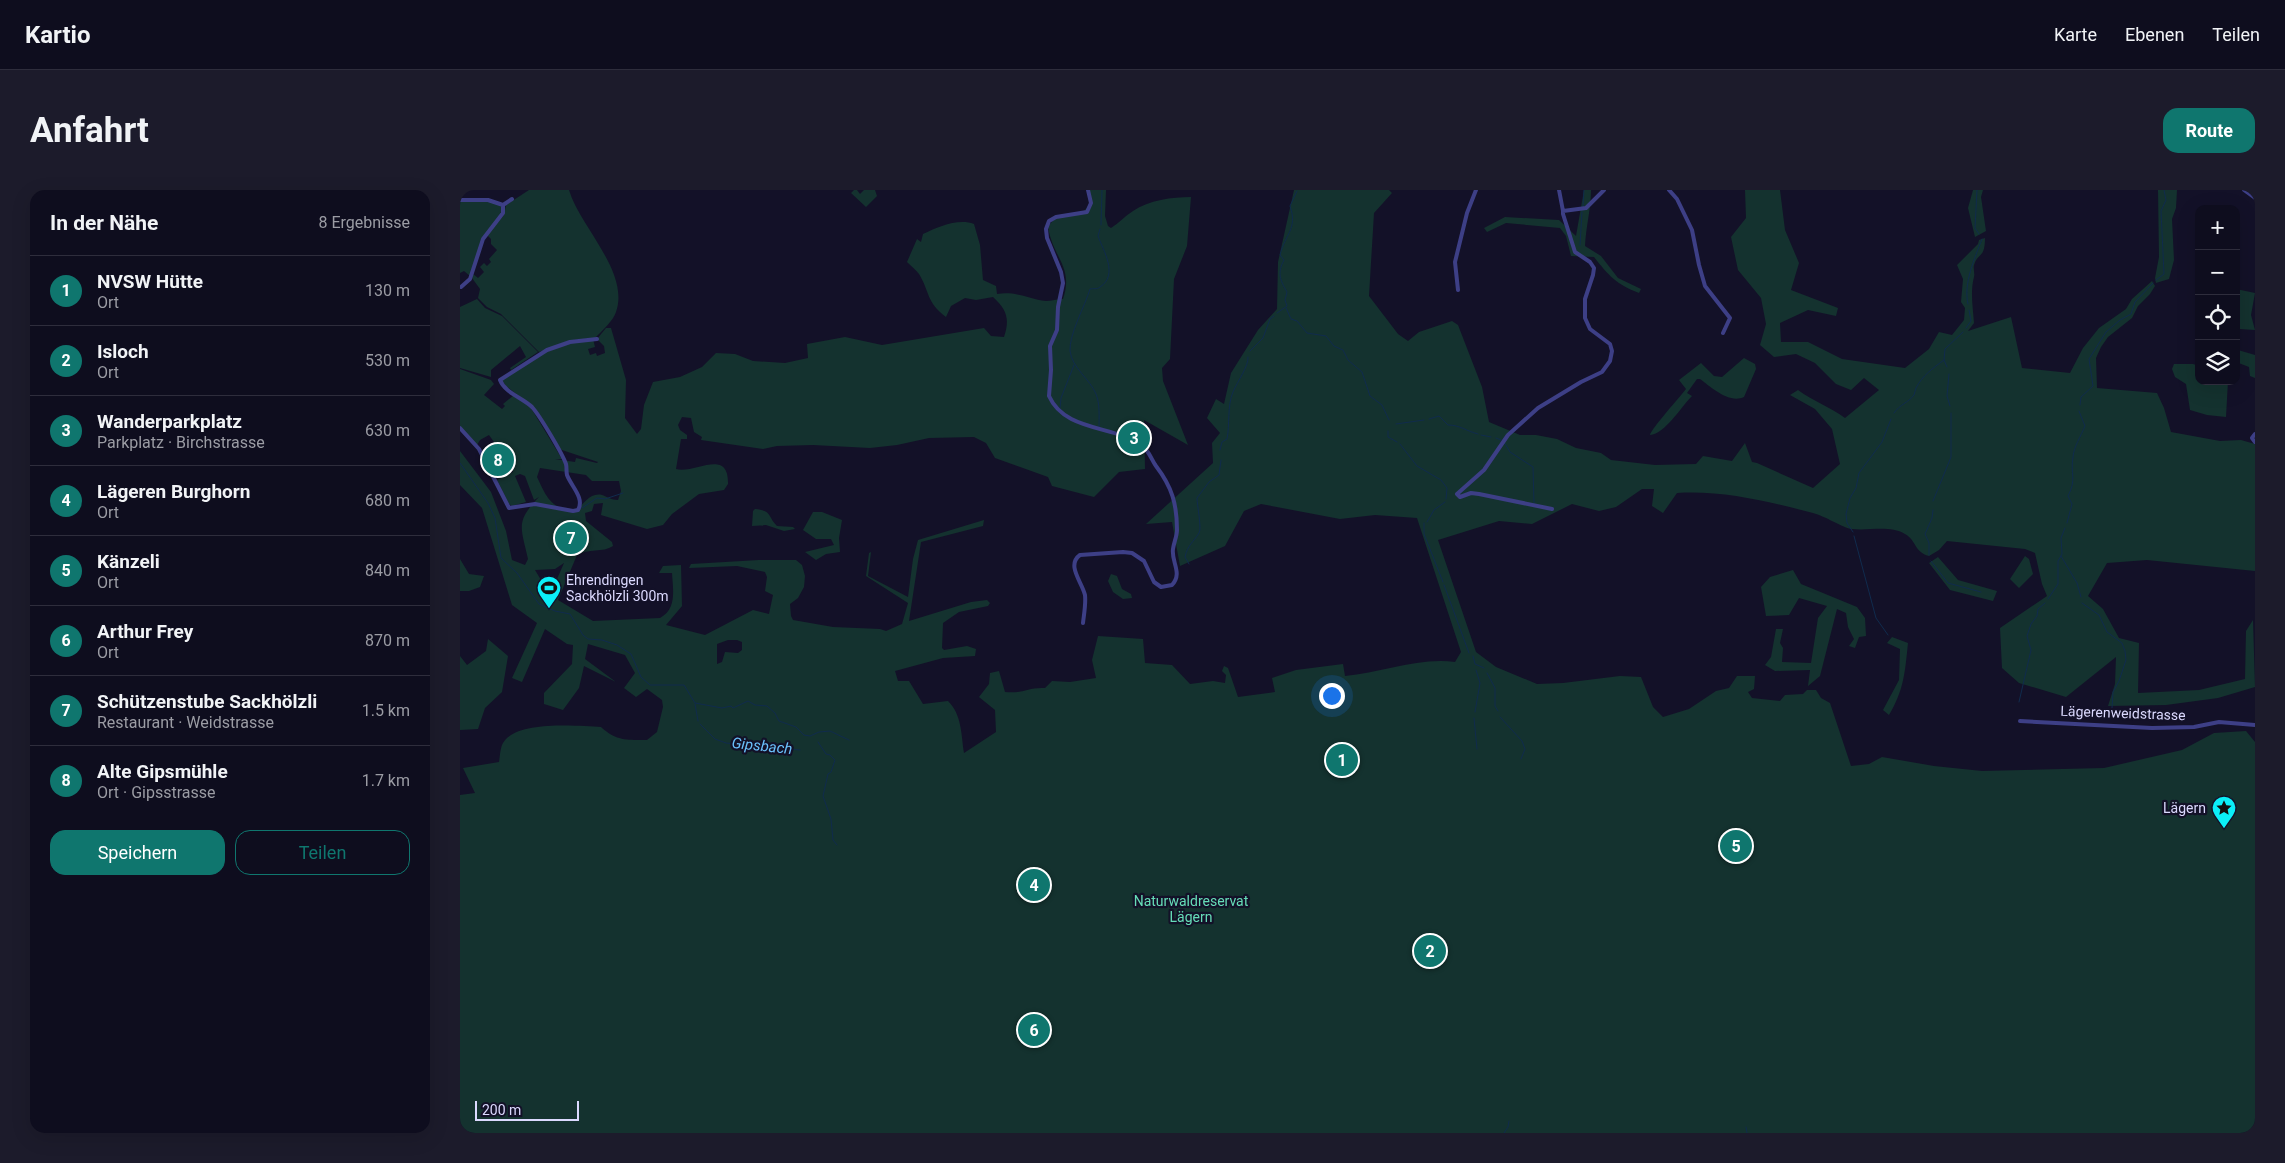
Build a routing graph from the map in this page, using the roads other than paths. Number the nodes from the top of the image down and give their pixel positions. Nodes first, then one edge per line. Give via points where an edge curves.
1 (1088, 190) edge
2 (1476, 190) edge
3 (1559, 190) edge
4 (1604, 190) edge
5 (1670, 190) edge
6 (2244, 190) edge
7 (2255, 198) edge
8 (512, 199) dead end
9 (460, 200) edge
10 (504, 204) junction
11 (1563, 211) junction
12 (461, 287) edge
13 (1458, 290) dead end
14 (1722, 333) dead end
15 (597, 339) dead end
16 (460, 428) edge
17 (2255, 434) edge
18 (2255, 442) edge
19 (1552, 509) dead end
20 (1083, 623) dead end
21 (2020, 721) dead end
22 (2255, 725) edge

1 - 20 street via 1091,203 1087,212 1056,216 1046,229 1046,238 1064,283 1057,330 1050,346 1049,396 1059,410 1072,418 1132,440 1147,450 1172,493 1177,530 1173,549 1177,569 1176,579 1169,587 1157,585 1143,560 1130,552 1080,555 1074,566 1085,595
2 - 13 street via 1455,262
3 - 11 street
4 - 11 street via 1588,207
5 - 14 street via 1692,230 1707,289 1730,318
6 - 7 street
8 - 10 street
9 - 10 street via 488,200
10 - 12 street via 504,214 483,239 470,279
11 - 19 street via 1575,252 1594,268 1584,315 1590,329 1610,344 1610,361 1602,372 1538,408 1508,435 1486,468 1456,495 1476,493
15 - 16 street via 570,342 546,350 500,380 505,388 533,408 579,497 578,510 535,504 509,508 477,447
17 - 18 street via 2252,438
21 - 22 street, Lägerenweidstrasse via 2152,728 2219,722

